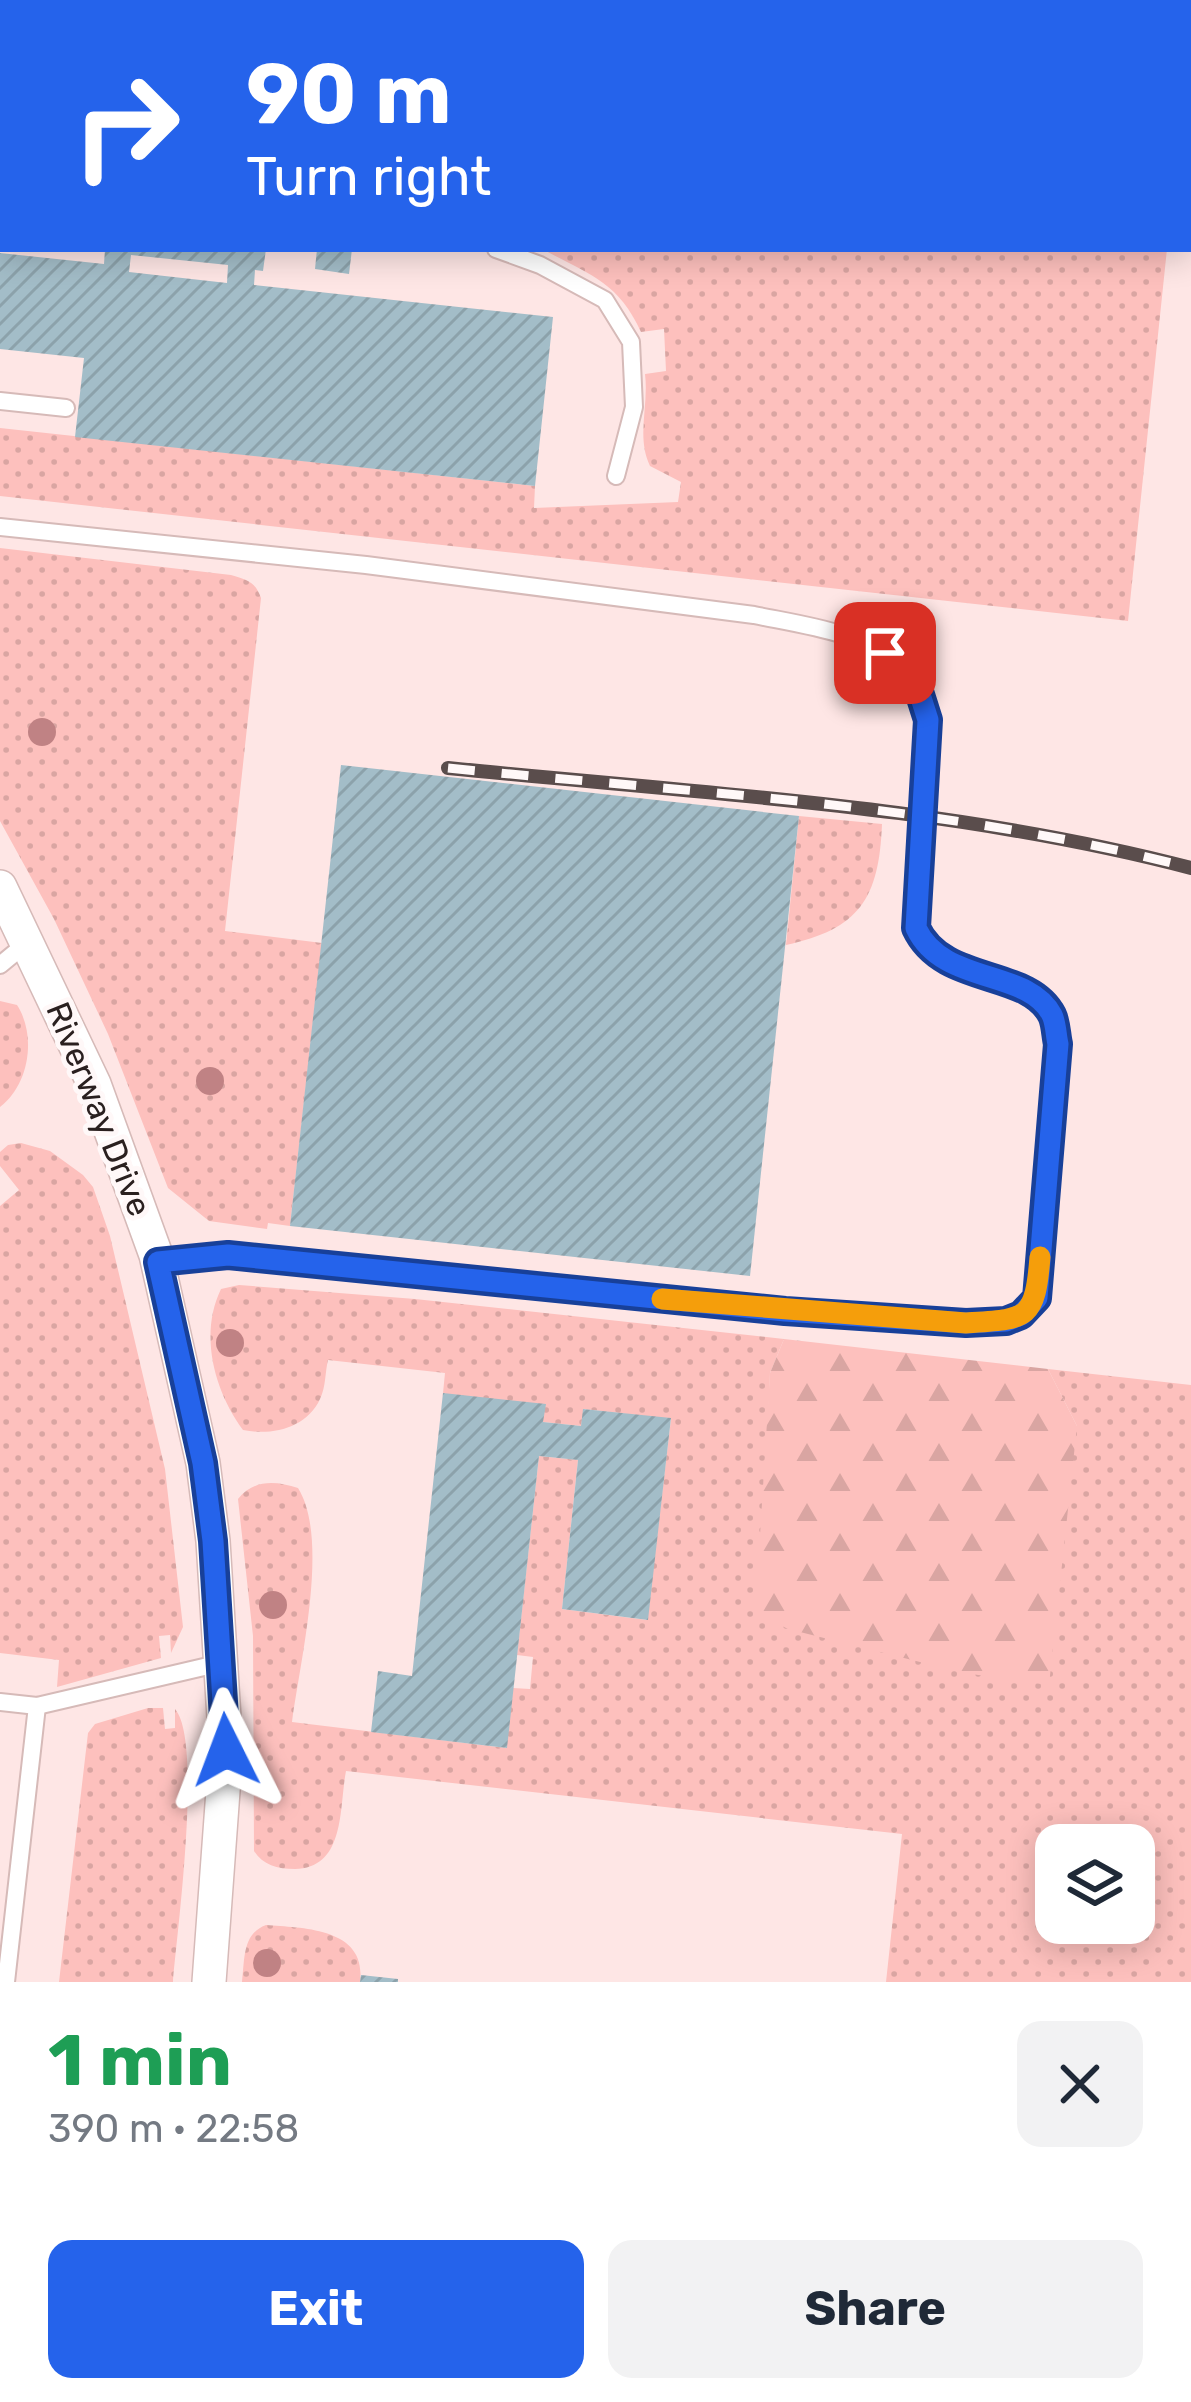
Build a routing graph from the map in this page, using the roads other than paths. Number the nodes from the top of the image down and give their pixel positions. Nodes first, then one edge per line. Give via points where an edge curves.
1 (504, 252) edge
2 (0, 401) edge
3 (66, 408) dead end
4 (616, 476) dead end
5 (0, 527) edge
6 (0, 887) edge
7 (29, 941) junction
8 (0, 965) edge
9 (158, 1262) junction
10 (222, 1663) junction
11 (0, 1702) edge
12 (37, 1706) junction
13 (6, 1982) edge
14 (209, 1982) edge

1 - 4 lane via 605,300 631,342 634,407
2 - 3 lane
5 - 9 lane via 754,615 885,653 916,682 928,720 916,928 924,946 1040,1001 1052,1016 1058,1044 1037,1298 1006,1321 785,1311 228,1255
6 - 7 street, Riverway Drive
7 - 8 lane
7 - 9 street, Riverway Drive via 94,1084
9 - 10 street, Riverway Drive via 203,1463
10 - 12 lane
10 - 14 street, Riverway Drive via 226,1750
11 - 12 lane
12 - 13 lane

